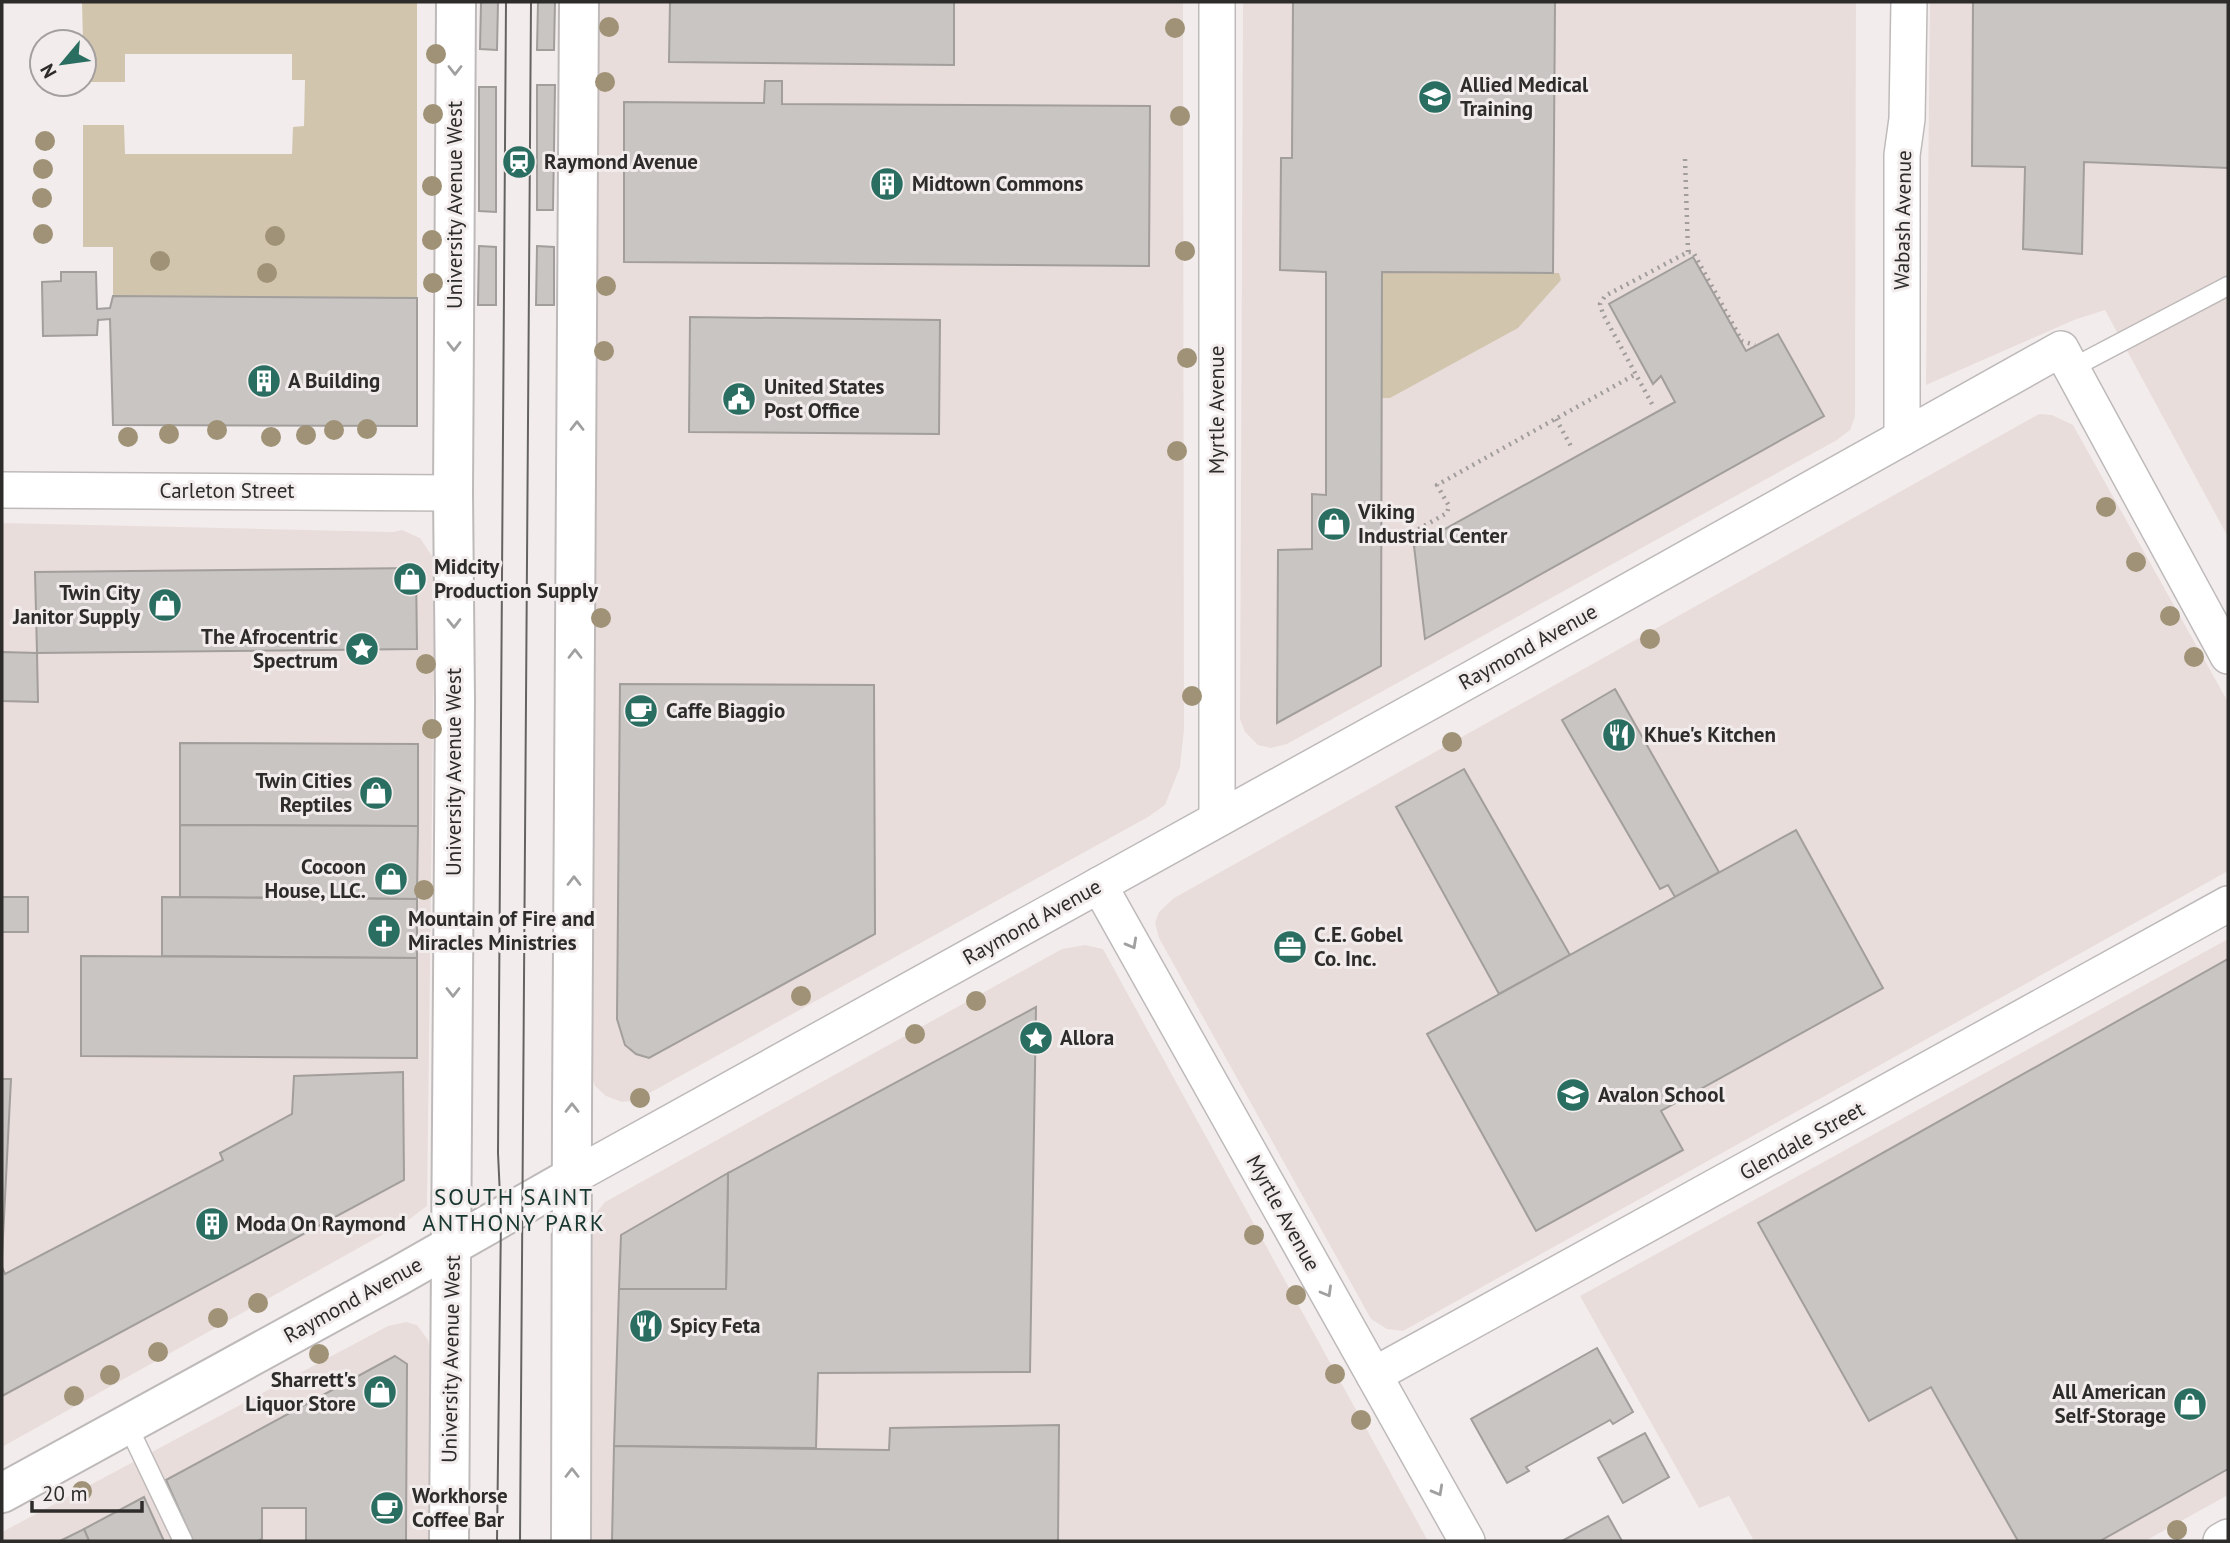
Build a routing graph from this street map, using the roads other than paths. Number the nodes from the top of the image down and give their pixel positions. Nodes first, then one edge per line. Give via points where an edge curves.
1 (456, 2) edge
2 (579, 2) edge
3 (1217, 2) edge
4 (1909, 2) edge
5 (2228, 286) edge
6 (2066, 359) junction
7 (1902, 438) junction
8 (2, 490) edge
9 (453, 493) junction
10 (2228, 656) edge
11 (1217, 818) junction
12 (1099, 884) junction
13 (2228, 904) edge
14 (572, 1177) junction
15 (453, 1244) junction
16 (1374, 1375) junction
17 (127, 1424) junction
18 (2, 1493) edge
19 (2228, 1537) edge
20 (183, 1541) edge
21 (449, 1541) edge
22 (571, 1541) edge
23 (1466, 1541) edge
24 (2221, 1541) edge

1 -> 9 main road, University Avenue West
14 -> 2 main road
3 - 11 street, Myrtle Avenue
4 - 7 street, Wabash Avenue via 1902,155
5 - 6 lane
6 - 7 street, Raymond Avenue
6 - 10 street
7 - 11 street, Raymond Avenue
8 - 9 street, Carleton Street
9 -> 15 main road, University Avenue West
11 - 12 street, Raymond Avenue
12 - 14 street, Raymond Avenue
12 -> 16 street, Myrtle Avenue
13 - 16 street, Glendale Street
14 - 15 main road, Raymond Avenue
22 -> 14 main road
15 - 17 main road, Raymond Avenue
15 - 21 main road, University Avenue West
16 -> 23 street, Myrtle Avenue
17 - 18 main road, Raymond Avenue
17 - 20 lane
19 - 24 street

